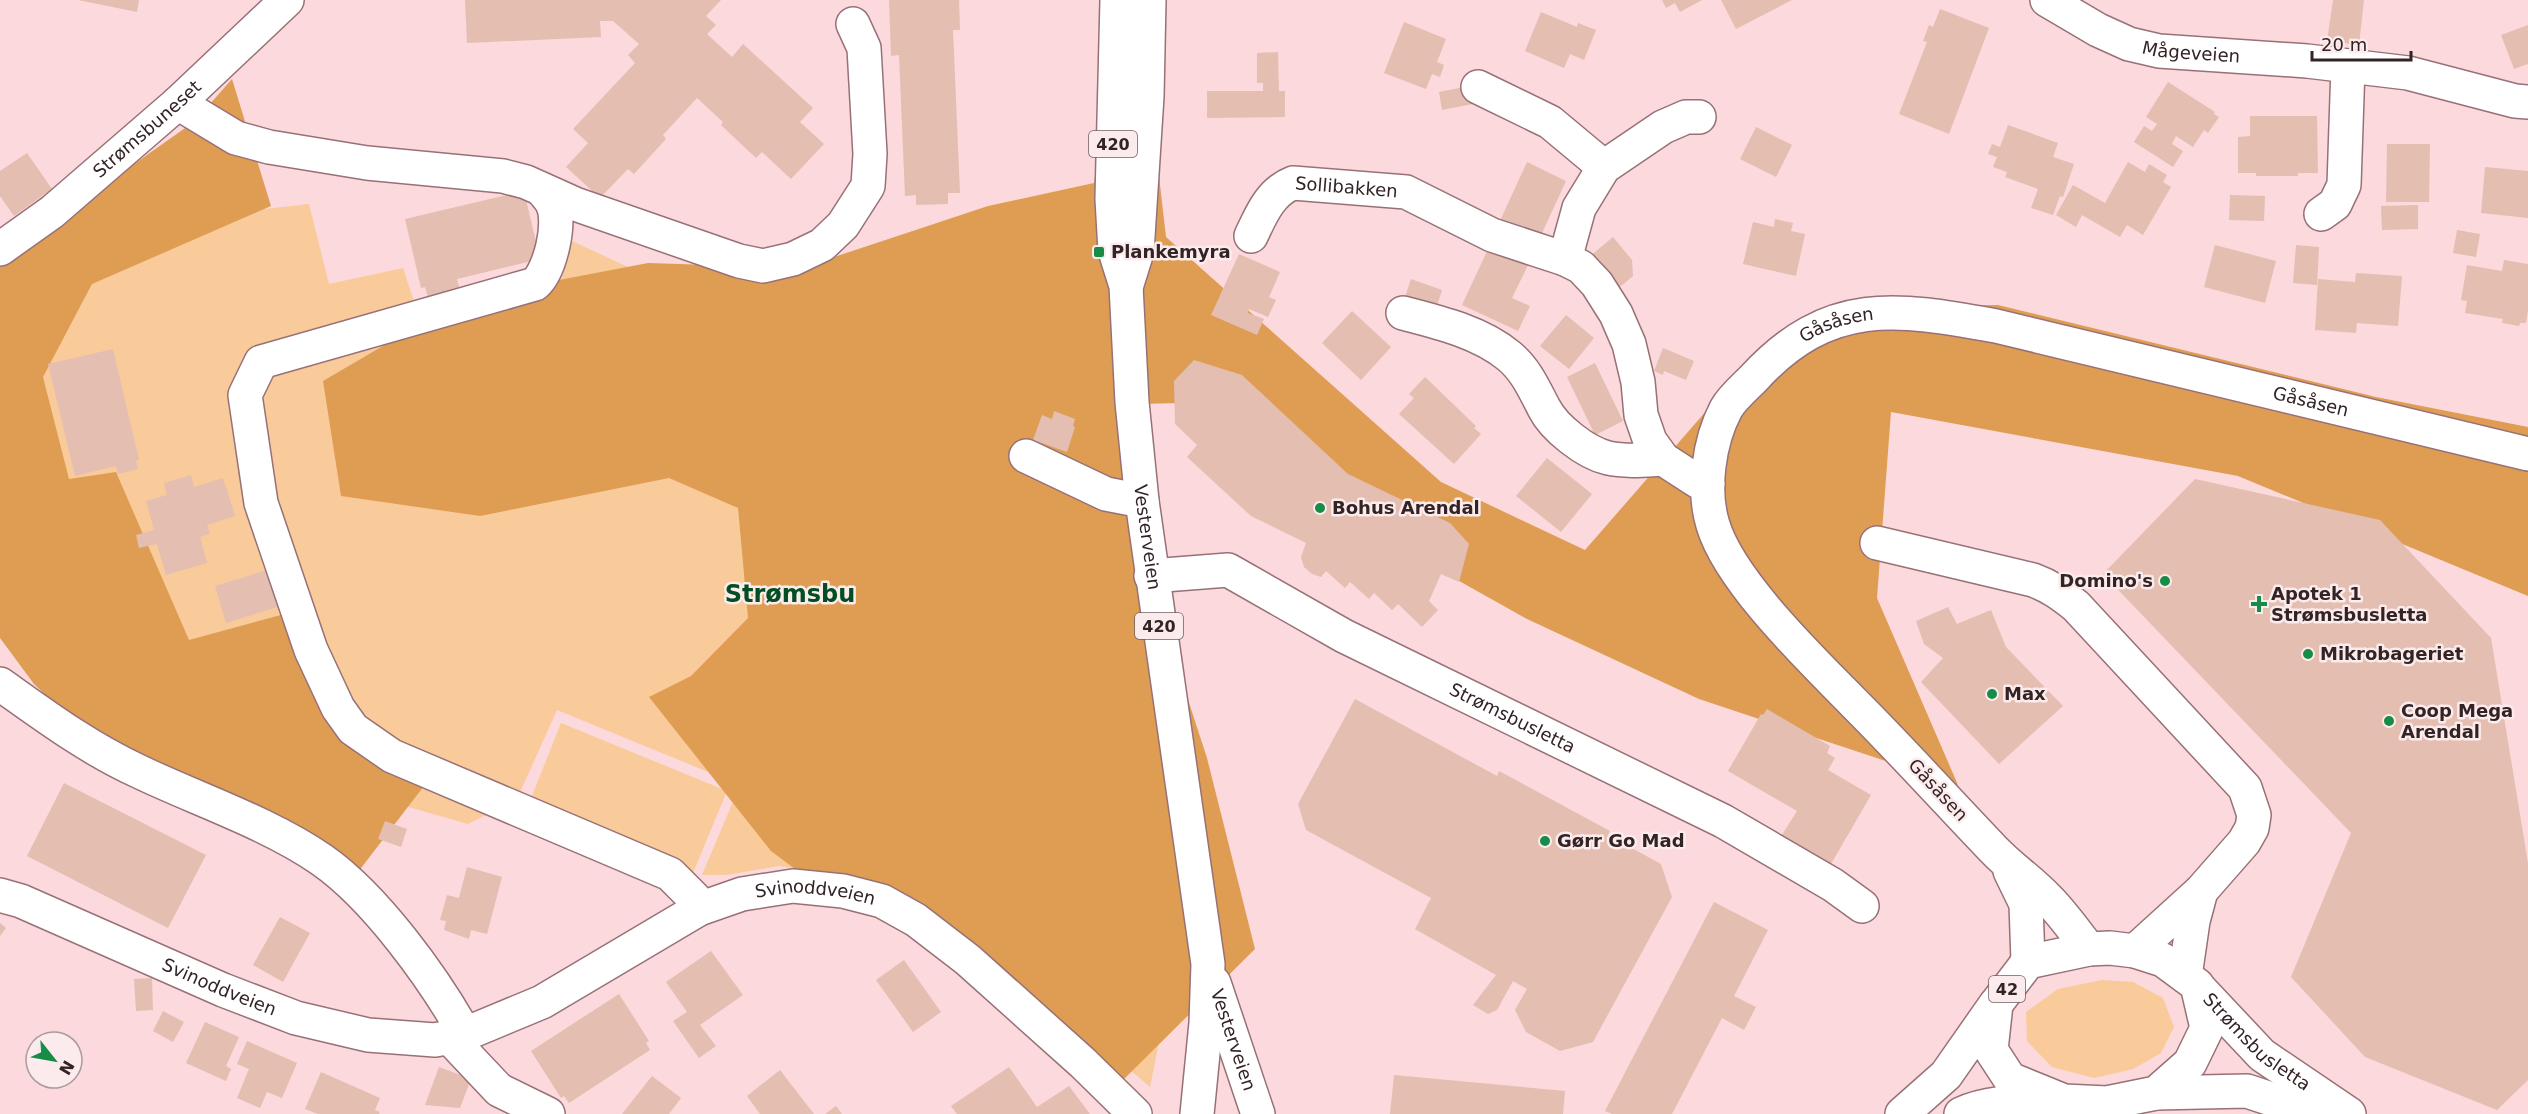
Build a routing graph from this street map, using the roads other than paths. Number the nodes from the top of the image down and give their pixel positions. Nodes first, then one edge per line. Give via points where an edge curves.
1 (287, 0) edge
2 (1117, 0) edge
3 (1149, 0) edge
4 (2047, 0) edge
5 (853, 24) dead end
6 (2348, 66) junction
7 (1478, 87) dead end
8 (2528, 102) edge
9 (178, 103) junction
10 (1699, 117) dead end
11 (1604, 167) junction
12 (543, 191) junction
13 (2321, 214) dead end
14 (1251, 236) dead end
15 (0, 249) edge
16 (1565, 259) junction
17 (1126, 286) junction
18 (1403, 313) dead end
19 (2528, 454) edge
20 (1026, 456) dead end
21 (1663, 459) junction
22 (1708, 484) junction
23 (1142, 501) junction
24 (1877, 543) dead end
25 (1151, 576) junction
26 (0, 684) edge
27 (2005, 861) junction
28 (2201, 891) junction
29 (0, 895) edge
30 (1862, 906) dead end
31 (699, 909) junction
32 (2089, 950) junction
33 (2135, 951) junction
34 (2028, 962) junction
35 (1208, 964) junction
36 (2191, 981) junction
37 (1996, 1004) junction
38 (457, 1036) junction
39 (2156, 1093) junction
40 (2064, 1101) junction
41 (548, 1114) edge
42 (1135, 1114) edge
43 (1197, 1114) edge
44 (1258, 1114) edge
45 (1902, 1114) edge
46 (1960, 1114) edge
47 (2316, 1114) edge
48 (2349, 1114) edge

1 - 9 street, Strømsbuneset
2 - 17 street, Vesterveien / 420 via 1112,199 1115,251
3 - 17 street, Vesterveien / 420 via 1137,252
4 - 6 street, Mågeveien via 2098,30 2129,44 2159,51
5 - 12 street via 864,48 868,186 843,225 822,245 793,259 763,266
6 - 8 street, Mågeveien via 2408,73
6 - 13 street via 2343,185 2336,204
7 - 11 street via 1550,122
9 - 12 street via 236,138 269,147 366,163 503,176
9 - 15 street, Strømsbuneset via 52,212
10 - 11 street via 1686,117 1663,127
11 - 16 street via 1579,208
12 - 31 street via 553,204 555,222 549,265 535,284 261,362 245,395 261,503 311,650 338,708 353,729 392,756 670,874 694,898
14 - 16 street, Sollibakken via 1265,206 1281,188 1293,183 1406,192 1491,235
16 - 21 street, Sollibakken via 1581,267 1597,284 1616,314 1638,382 1641,415 1650,441
17 - 23 street, Vesterveien / 420
18 - 21 street via 1445,324 1508,354 1524,370 1555,424 1580,444 1607,458
19 - 22 street, Gåsåsen via 1996,326 1931,314 1865,313 1829,322 1801,339 1760,371 1726,408 1710,458
20 - 23 street via 1106,494
21 - 22 street, Sollibakken
22 - 27 street, Gåsåsen via 1713,525 1720,544 1764,606
23 - 25 street, Vesterveien / 420
24 - 28 street via 2046,584 2076,606 2245,789 2254,815 2252,828
25 - 30 street, Strømsbusletta via 1228,570 1344,636 1723,821
25 - 35 street, Vesterveien / 420
26 - 38 street via 75,737 136,771 261,826 320,858 383,919 442,993
27 - 32 street, Gåsåsen via 2049,900
27 - 34 street, Gåsåsen via 2026,904
28 - 33 street
28 - 36 street via 2193,921
29 - 38 street, Svinoddveien via 296,1018 368,1035 435,1040
31 - 38 street, Svinoddveien via 542,1002
31 - 42 street, Svinoddveien via 742,894 793,886 843,891 882,901 916,920 968,960
32 - 33 street, 42
32 - 34 street, 42
33 - 36 street, 42 via 2163,960
34 - 37 street, 42
35 - 43 street, Vesterveien / 420
35 - 44 street, Vesterveien / 420
36 - 39 street, 42 via 2207,1028 2190,1063
36 - 48 street, Strømsbusletta / 42 via 2262,1055
37 - 40 street, 42 via 1991,1050 2010,1079
37 - 45 street, 42 via 1946,1076
38 - 41 street via 499,1090
39 - 40 street, 42 via 2107,1103
39 - 47 street, Strømsbusletta / 42 via 2247,1091
40 - 46 street, 42 via 2002,1103

